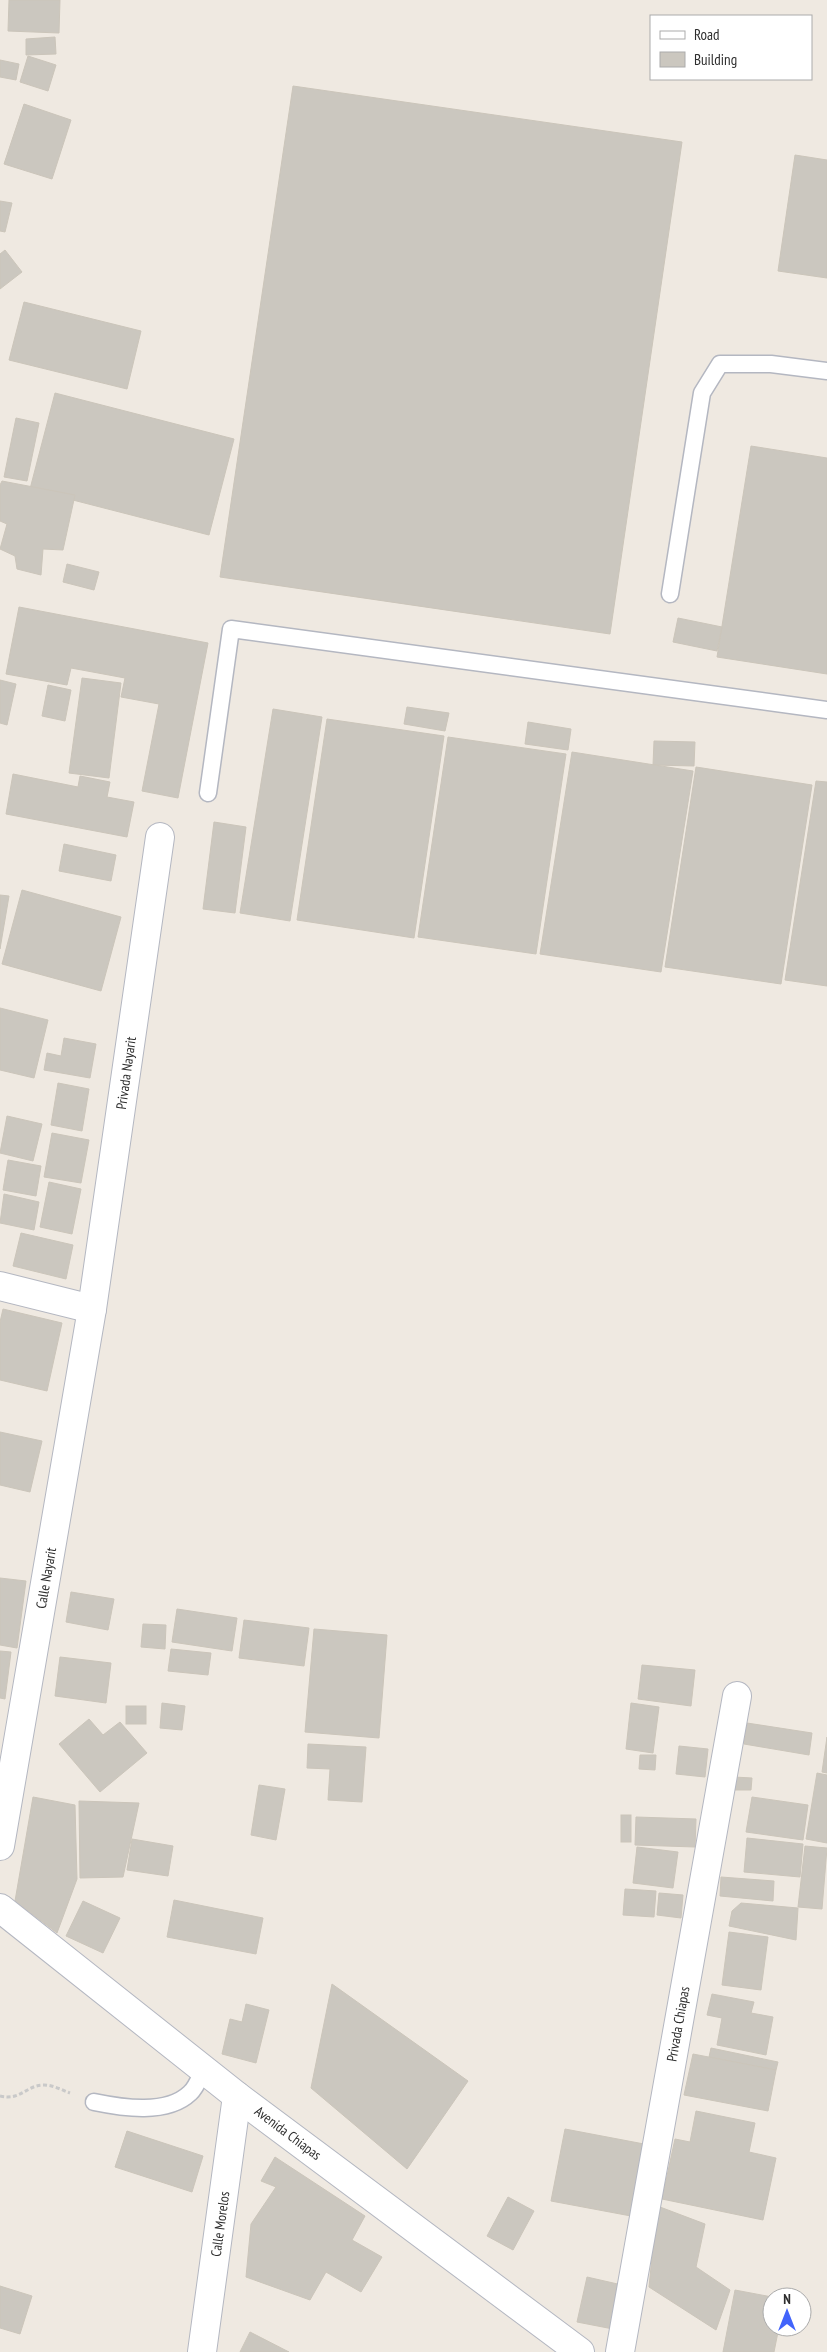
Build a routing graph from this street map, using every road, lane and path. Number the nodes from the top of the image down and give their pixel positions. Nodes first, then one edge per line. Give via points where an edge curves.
1 (827, 371) edge
2 (670, 594) dead end
3 (827, 710) edge
4 (208, 792) dead end
5 (160, 838) dead end
6 (0, 1286) edge
7 (92, 1309) junction
8 (737, 1696) dead end
9 (0, 1846) edge
10 (0, 1908) edge
11 (204, 2069) junction
12 (0, 2096) edge
13 (238, 2096) junction
14 (94, 2102) joint
15 (202, 2352) edge
16 (580, 2352) edge
17 (620, 2352) edge

1 - 2 lane via 770,364 720,364 702,394
3 - 4 lane via 231,629
5 - 7 street, Privada Nayarit
6 - 7 street
7 - 9 street, Calle Nayarit
8 - 17 street, Privada Chiapas
10 - 11 street, Avenida Chiapas
11 - 13 street, Avenida Chiapas
11 - 14 lane via 192,2092 168,2105 119,2108
12 - 14 path via 15,2097 44,2085
13 - 15 street, Calle Morelos
13 - 16 street, Avenida Chiapas

